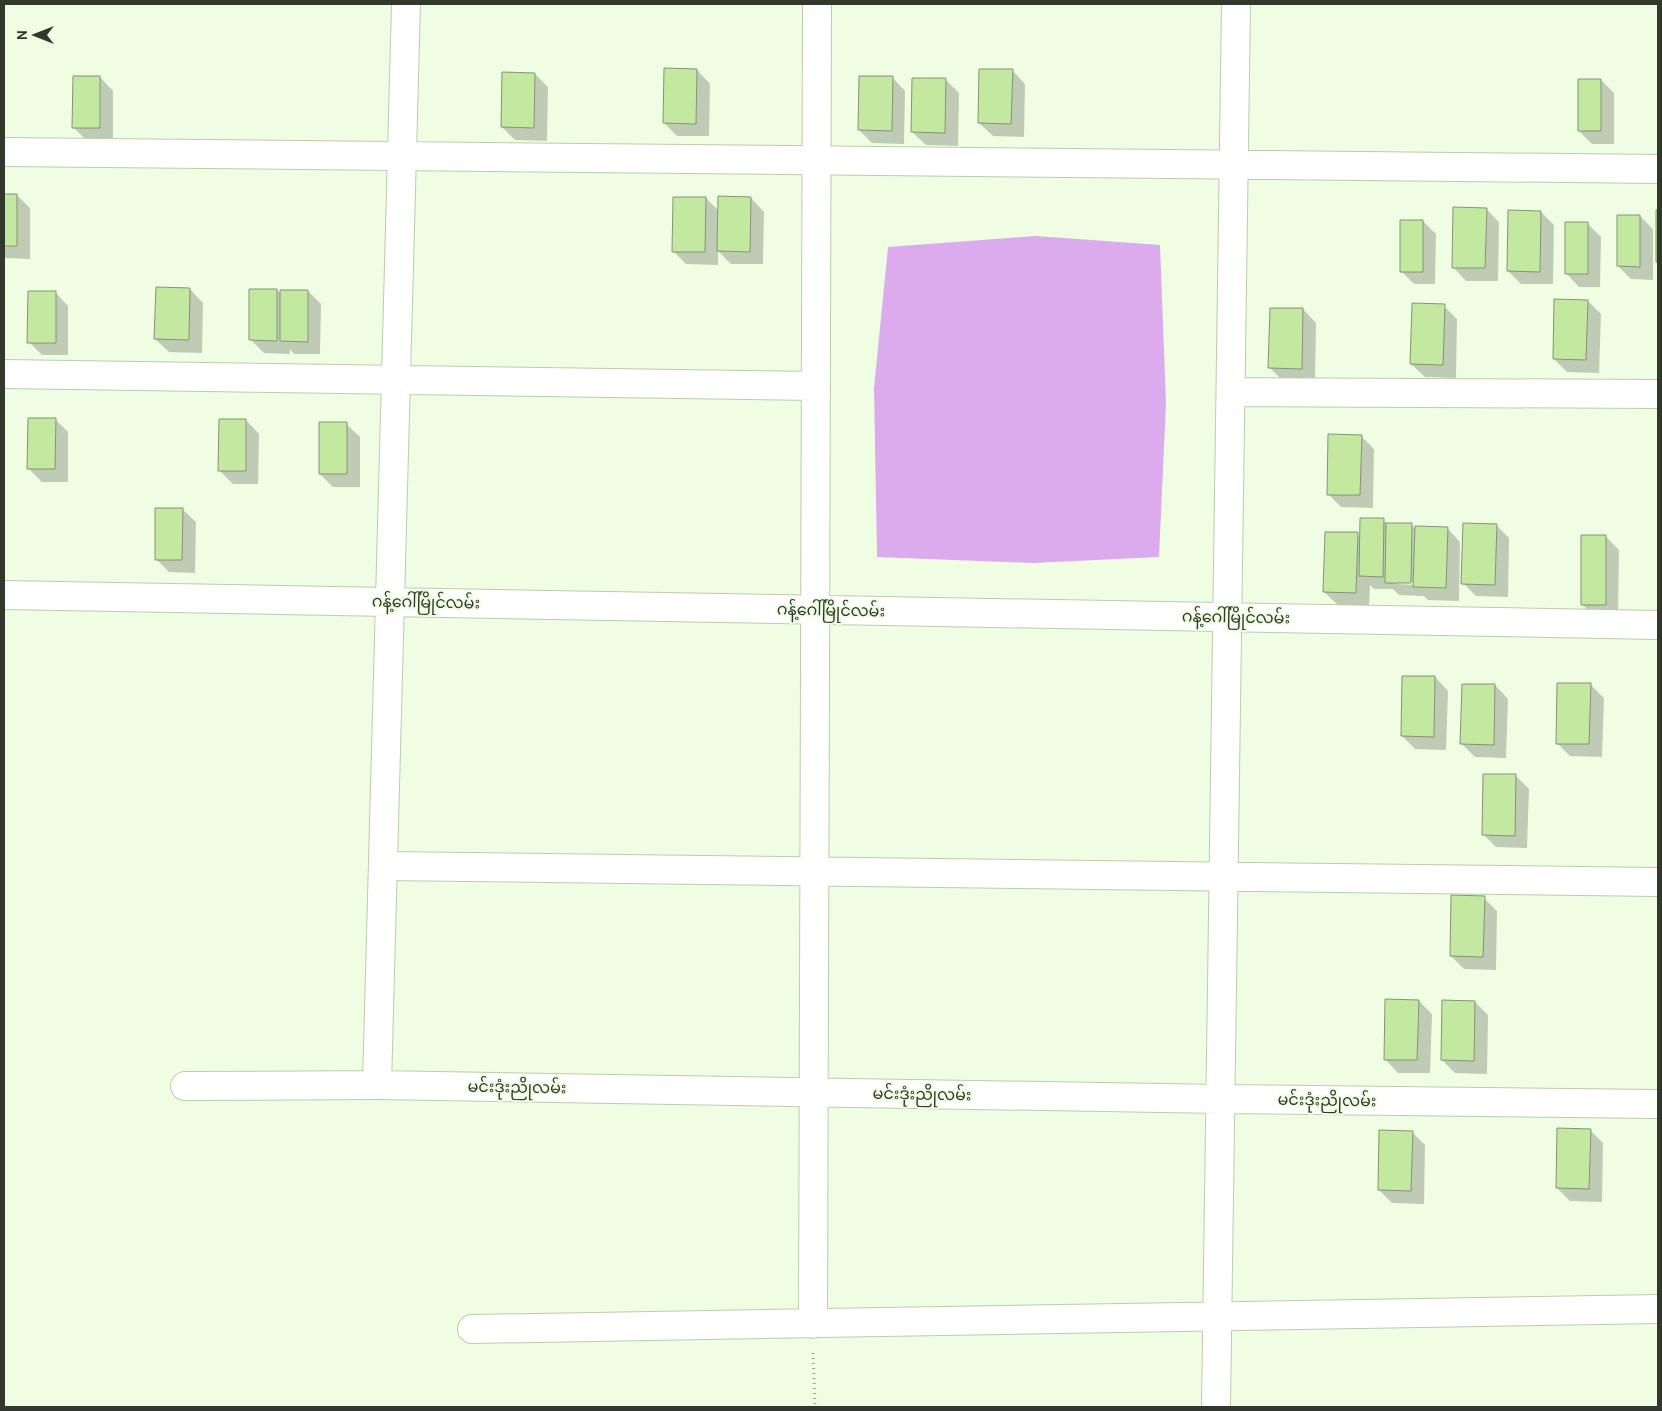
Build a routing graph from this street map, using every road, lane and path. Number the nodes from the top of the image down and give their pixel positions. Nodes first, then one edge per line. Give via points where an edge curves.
1 (406, 4) edge
2 (817, 4) edge
3 (1236, 4) edge
4 (4, 152) edge
5 (402, 156) junction
6 (817, 160) junction
7 (1234, 165) junction
8 (1658, 169) edge
9 (4, 374) edge
10 (396, 379) junction
11 (816, 386) junction
12 (1230, 392) junction
13 (1658, 394) edge
14 (4, 594) edge
15 (390, 602) junction
16 (815, 609) junction
17 (1228, 617) junction
18 (1658, 625) edge
19 (383, 866) junction
20 (814, 871) junction
21 (1224, 877) junction
22 (1658, 882) edge
23 (377, 1085) junction
24 (185, 1086) dead end
25 (813, 1093) junction
26 (1220, 1099) junction
27 (1658, 1104) edge
28 (1658, 1310) edge
29 (1218, 1317) junction
30 (813, 1324) junction
31 (472, 1329) dead end
32 (815, 1407) edge
33 (1216, 1407) edge

1 - 5 street
2 - 6 street
3 - 7 street
4 - 5 street
5 - 6 street
5 - 10 street
6 - 7 street
6 - 11 street
7 - 8 street
7 - 12 street
9 - 10 street
10 - 11 street
10 - 15 street
11 - 16 street
12 - 13 street
12 - 17 street
14 - 15 street, ဂန့်ဂေါ်မြိုင်လမ်း
15 - 16 street, ဂန့်ဂေါ်မြိုင်လမ်း
15 - 19 street
16 - 17 street, ဂန့်ဂေါ်မြိုင်လမ်း
16 - 20 street
17 - 18 street, ဂန့်ဂေါ်မြိုင်လမ်း
17 - 21 street
19 - 20 street
19 - 23 street
20 - 21 street
20 - 25 street
21 - 22 street
21 - 26 street
23 - 24 street, မင်းဒုံးညိုလမ်း
23 - 25 street, မင်းဒုံးညိုလမ်း
25 - 26 street, မင်းဒုံးညိုလမ်း
25 - 30 street
26 - 27 street, မင်းဒုံးညိုလမ်း
26 - 29 street
28 - 29 street
29 - 30 street
29 - 33 street
30 - 31 street
30 - 32 path

